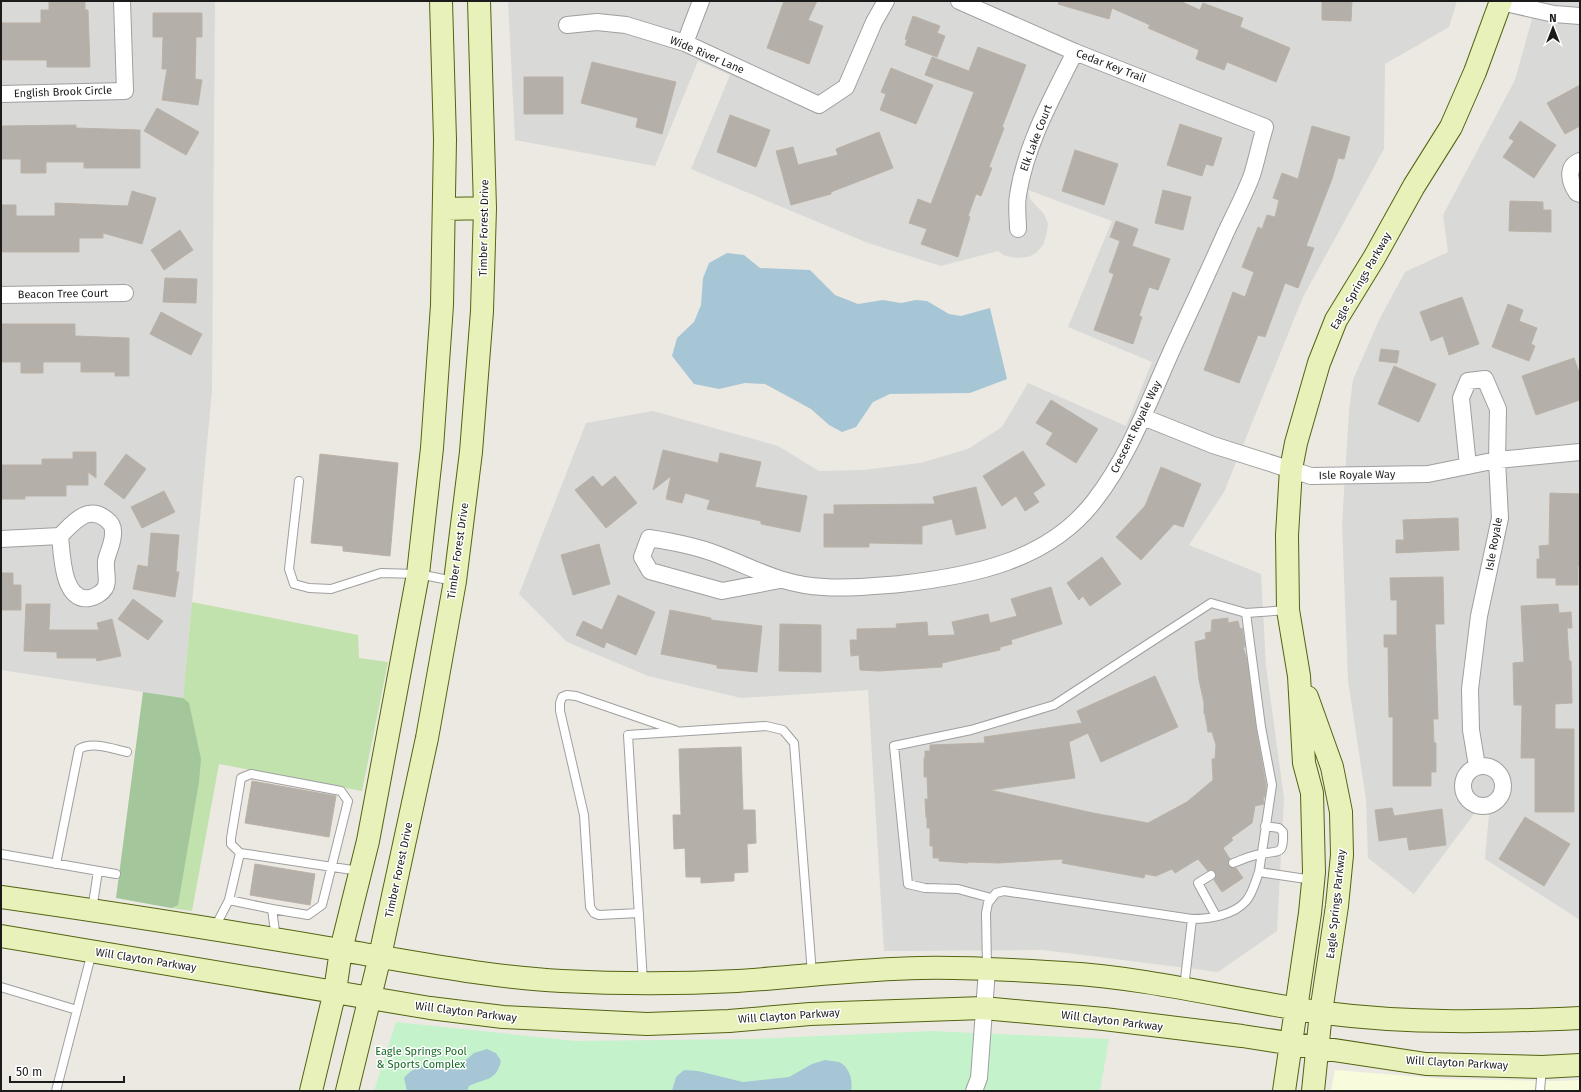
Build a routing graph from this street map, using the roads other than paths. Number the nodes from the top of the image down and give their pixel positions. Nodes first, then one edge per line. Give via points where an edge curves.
1 (122, 1) edge
2 (441, 1) edge
3 (479, 1) edge
4 (701, 1) edge
5 (886, 1) edge
6 (959, 1) edge
7 (1501, 1) edge
8 (1580, 16) edge
9 (567, 25) dead end
10 (684, 43) junction
11 (1075, 52) junction
12 (1, 94) edge
13 (1265, 127) joint
14 (1580, 161) edge
15 (1580, 194) edge
16 (485, 208) junction
17 (445, 209) junction
18 (1018, 229) dead end
19 (125, 294) dead end
20 (1, 295) edge
21 (1143, 416) junction
22 (1580, 452) edge
23 (1497, 460) junction
24 (1468, 466) junction
25 (1292, 468) junction
26 (299, 481) dead end
27 (60, 536) junction
28 (1, 539) edge
29 (418, 574) junction
30 (780, 580) junction
31 (455, 581) junction
32 (1288, 610) junction
33 (1246, 613) junction
34 (1299, 676) junction
35 (679, 732) junction
36 (128, 752) dead end
37 (1477, 766) dead end
38 (1265, 826) junction
39 (1262, 853) junction
40 (1, 854) edge
41 (240, 854) junction
42 (1233, 863) dead end
43 (56, 864) junction
44 (331, 867) junction
45 (98, 871) junction
46 (360, 871) junction
47 (1259, 872) junction
48 (116, 874) dead end
49 (1211, 876) dead end
50 (1313, 880) junction
51 (1, 897) edge
52 (991, 898) junction
53 (229, 900) junction
54 (272, 909) junction
55 (92, 911) junction
56 (638, 913) junction
57 (1216, 916) junction
58 (1192, 919) junction
59 (214, 929) junction
60 (1, 936) edge
61 (276, 939) junction
62 (341, 950) junction
63 (92, 951) junction
64 (380, 956) junction
65 (987, 970) junction
66 (812, 974) junction
67 (643, 983) junction
68 (1, 988) edge
69 (1184, 989) junction
70 (335, 991) junction
71 (369, 998) junction
72 (983, 1008) junction
73 (1296, 1008) junction
74 (77, 1010) junction
75 (1321, 1012) junction
76 (1580, 1018) edge
77 (1291, 1043) junction
78 (1318, 1048) junction
79 (1580, 1065) edge
80 (1542, 1066) junction
81 (56, 1091) edge
82 (310, 1091) edge
83 (347, 1091) edge
84 (974, 1091) edge
85 (1284, 1091) edge
86 (1313, 1091) edge
87 (1540, 1091) edge

1 - 12 street, English Brook Circle via 125,91
2 - 17 main road
3 - 16 main road, Timber Forest Drive
4 - 10 street
5 - 10 street, Wide River Lane via 874,22 846,87 819,105
6 - 11 street, Cedar Key Trail
7 - 8 street via 1554,14
7 - 25 main road, Eagle Springs Parkway via 1475,72 1451,127 1336,320 1307,401
9 - 10 street, Wide River Lane via 597,22 626,25
11 - 13 street, Cedar Key Trail
11 - 18 street, Elk Lake Court via 1030,148 1017,197
13 - 21 street, Crescent Royale Way via 1247,186
14 - 15 street via 1576,162 1570,171 1570,182
16 - 17 main road
16 - 31 main road, Timber Forest Drive via 482,311 472,445
17 - 29 main road via 442,305 432,448
19 - 20 street, Beacon Tree Court
21 - 25 street, Isle Royale Way via 1213,445
21 - 30 street, Crescent Royale Way via 1122,460 1094,502 1056,537 1027,554 995,567 913,582 825,587
22 - 23 street, Isle Royale Way
23 - 24 street, Isle Royale Way
23 - 24 street, Isle Royale via 1498,410 1485,379 1468,381 1461,398
23 - 37 street, Isle Royale via 1500,518 1479,616 1470,689
24 - 25 street, Isle Royale Way via 1428,474 1311,476
25 - 32 main road, Eagle Springs Parkway via 1287,535
26 - 29 lane via 289,563 294,584 331,589 381,573
27 - 27 street via 78,518 86,514 104,517 111,523 113,532 106,565 106,587 101,593 89,598 82,597 68,586
27 - 28 street
29 - 31 lane
29 - 46 main road via 396,699
30 - 30 street, Crescent Royale Way via 684,543 649,538 642,557 650,571 722,591
31 - 64 main road, Timber Forest Drive via 427,738
32 - 33 lane
32 - 34 main road, Eagle Springs Parkway
33 - 38 lane via 1261,727 1272,785
33 - 52 lane via 1211,602 1054,705 971,730 894,746 908,884 925,888 958,889
34 - 50 main road, Eagle Springs Parkway via 1304,762 1312,793
34 - 75 main road, Eagle Springs Parkway via 1332,767 1341,812 1342,855 1338,906
35 - 56 lane via 628,735
35 - 56 lane via 576,696 562,697 560,703 584,815 590,907 599,915
35 - 66 lane via 766,726 783,730 794,742
36 - 43 lane via 93,745 79,749
38 - 39 lane
38 - 39 lane via 1279,828 1283,832 1283,844 1275,853
39 - 42 lane
39 - 47 lane
40 - 43 lane
41 - 44 lane
41 - 44 lane via 231,844 231,838 241,778 251,774 341,791 344,794 348,801
41 - 53 lane
43 - 45 lane
44 - 46 lane
44 - 54 lane via 322,905 313,912 308,915
45 - 48 lane
45 - 55 lane
46 - 62 main road
47 - 50 lane
47 - 57 lane via 1246,901 1235,910
49 - 57 lane via 1198,883
50 - 73 main road, Eagle Springs Parkway
51 - 55 main road
52 - 58 lane via 996,893 1004,891
52 - 65 lane via 986,913
53 - 54 lane
53 - 59 lane
54 - 61 lane
55 - 59 main road
56 - 67 lane
57 - 58 lane
58 - 69 lane
59 - 61 main road
60 - 63 main road, Will Clayton Parkway
61 - 62 main road
62 - 64 main road
62 - 70 main road
63 - 70 main road, Will Clayton Parkway
63 - 74 lane
64 - 67 main road via 509,976 560,981
64 - 71 main road, Timber Forest Drive
65 - 66 main road via 922,968
65 - 69 main road via 1084,974
65 - 72 street
66 - 67 main road via 734,981
68 - 74 lane
69 - 73 main road
70 - 71 main road, Will Clayton Parkway
70 - 82 main road
71 - 72 main road, Will Clayton Parkway via 503,1017 647,1024 810,1014
71 - 83 main road, Timber Forest Drive
72 - 77 main road, Will Clayton Parkway via 1104,1018
72 - 84 street via 979,1078
73 - 75 main road
73 - 77 main road, Eagle Springs Parkway
74 - 81 lane
75 - 76 main road via 1386,1020 1458,1022
75 - 78 main road, Eagle Springs Parkway
77 - 78 main road, Will Clayton Parkway
77 - 85 main road, Eagle Springs Parkway
78 - 80 main road, Will Clayton Parkway via 1426,1064
78 - 86 main road, Eagle Springs Parkway
79 - 80 main road, Will Clayton Parkway
80 - 87 lane

